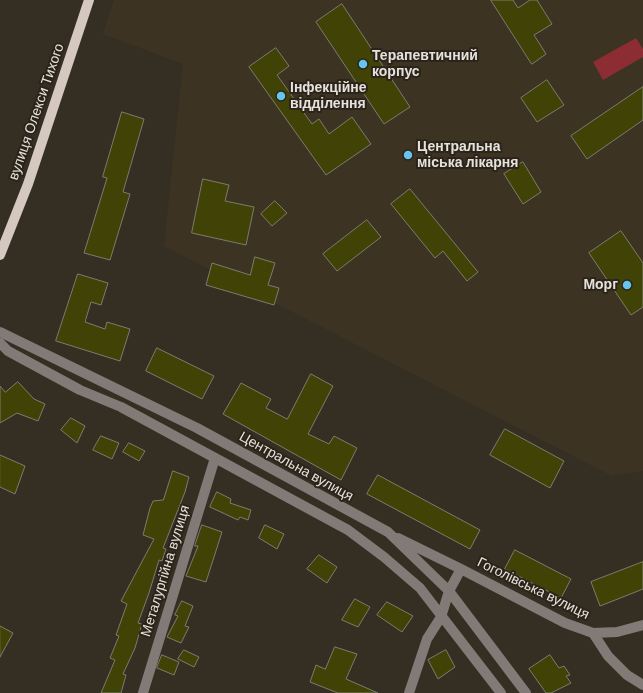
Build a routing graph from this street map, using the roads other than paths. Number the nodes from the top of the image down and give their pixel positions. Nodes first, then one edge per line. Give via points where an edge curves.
1 (89, 0) edge
2 (0, 254) edge
3 (0, 332) edge
4 (0, 343) edge
5 (216, 458) junction
6 (388, 532) junction
7 (461, 569) junction
8 (449, 590) junction
9 (441, 617) junction
10 (643, 625) edge
11 (593, 633) junction
12 (643, 685) edge
13 (143, 693) edge
14 (409, 693) edge
15 (501, 693) edge
16 (526, 693) edge

1 - 2 main road, вулиця Олекси Тихого via 28,184
3 - 6 street, Центральна вулиця via 197,428
4 - 5 street via 8,351
5 - 9 street via 348,530 420,588
5 - 13 street, Металургійна вулиця
6 - 7 street, Гоголівська вулиця
6 - 8 street, Центральна вулиця
7 - 8 street, Гоголівська вулиця
7 - 11 street, Гоголівська вулиця via 565,623
8 - 9 street, Гоголівська вулиця
8 - 16 street, Центральна вулиця
9 - 14 street, Гоголівська вулиця via 428,639
9 - 15 street
10 - 11 street via 616,632
11 - 12 street, Гоголівська вулиця via 608,656 627,675

